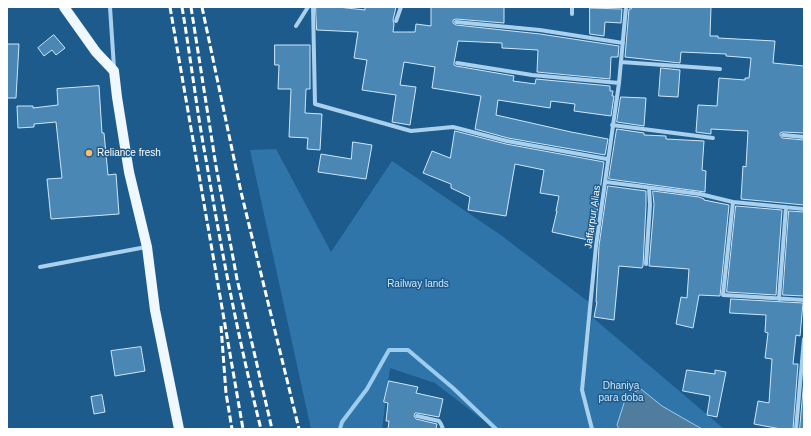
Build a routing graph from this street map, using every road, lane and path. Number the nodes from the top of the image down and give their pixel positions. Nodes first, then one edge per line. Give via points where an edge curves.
1 (64, 7) edge
2 (110, 7) edge
3 (308, 7) edge
4 (313, 7) edge
5 (401, 7) edge
6 (572, 7) edge
7 (626, 7) edge
8 (572, 14) dead end
9 (396, 21) dead end
10 (456, 22) dead end
11 (296, 26) dead end
12 (623, 43) junction
13 (621, 62) junction
14 (457, 63) dead end
15 (720, 69) dead end
16 (114, 71) junction
17 (619, 83) junction
18 (612, 125) junction
19 (783, 134) dead end
20 (804, 137) edge
21 (713, 138) dead end
22 (608, 159) junction
23 (606, 182) junction
24 (649, 188) junction
25 (733, 202) junction
26 (786, 207) junction
27 (804, 209) edge
28 (147, 247) junction
29 (646, 264) dead end
30 (40, 267) dead end
31 (779, 299) junction
32 (804, 300) edge
33 (804, 339) edge
34 (417, 416) dead end
35 (179, 429) edge
36 (443, 429) edge
37 (592, 429) edge
38 (796, 429) edge

1 - 16 main road via 96,52
2 - 16 street
3 - 11 street
4 - 22 street via 315,104 411,131 453,127 507,141
5 - 9 street
6 - 8 street
7 - 12 street, Jaffarpur Alias
10 - 12 street via 540,30
12 - 13 street, Jaffarpur Alias
13 - 15 street
13 - 17 street, Jaffarpur Alias
14 - 17 street via 532,75
16 - 28 main road via 130,172
17 - 18 street, Jaffarpur Alias
18 - 21 street
18 - 22 street, Jaffarpur Alias
19 - 20 street
22 - 23 street, Jaffarpur Alias
23 - 24 street
23 - 37 street, Jaffarpur Alias via 596,246 582,390
24 - 25 street via 700,194
24 - 29 street
25 - 26 street
25 - 31 street via 723,295
26 - 27 street
26 - 31 street
28 - 30 street
28 - 35 main road via 155,310
31 - 32 street
33 - 38 street
34 - 36 street via 439,421

